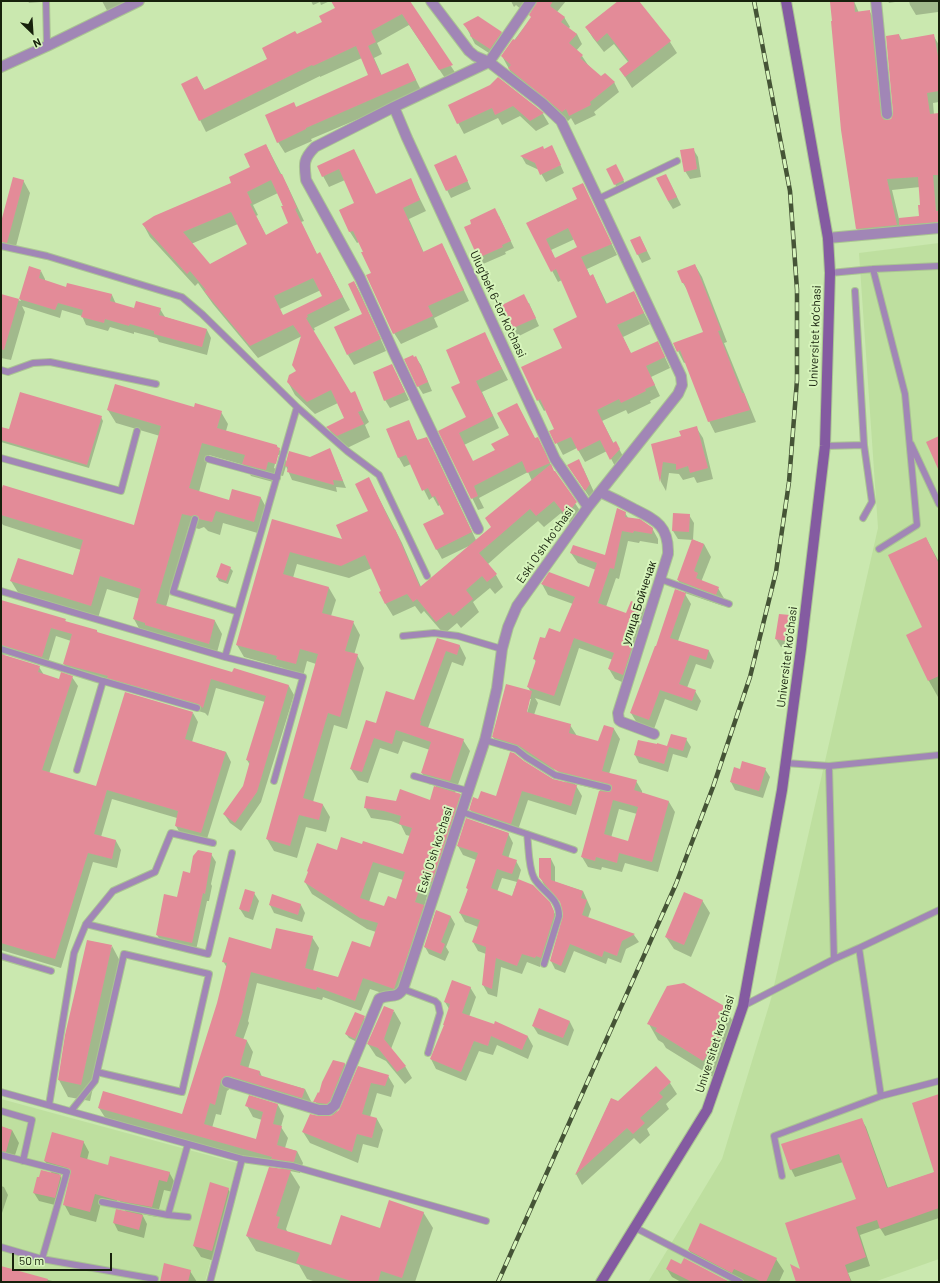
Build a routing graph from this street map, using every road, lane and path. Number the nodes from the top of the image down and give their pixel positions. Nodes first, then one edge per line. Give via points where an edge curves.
1 (46, 1) edge
2 (139, 1) edge
3 (431, 1) edge
4 (531, 1) edge
5 (786, 1) edge
6 (876, 1) edge
7 (47, 46) junction
8 (490, 62) junction
9 (1, 67) edge
10 (394, 108) junction
11 (887, 114) dead end
12 (677, 161) dead end
13 (598, 198) junction
14 (939, 228) edge
15 (828, 238) junction
16 (1, 246) edge
17 (939, 266) edge
18 (873, 269) junction
19 (830, 273) junction
20 (855, 291) dead end
21 (1, 370) edge
22 (156, 384) dead end
23 (297, 408) junction
24 (137, 431) dead end
25 (908, 439) junction
26 (864, 445) junction
27 (825, 446) junction
28 (1, 458) edge
29 (208, 459) dead end
30 (277, 478) junction
31 (600, 492) junction
32 (939, 504) edge
33 (588, 507) junction
34 (863, 518) dead end
35 (194, 519) dead end
36 (478, 529) dead end
37 (879, 549) dead end
38 (427, 576) dead end
39 (660, 579) junction
40 (1, 590) edge
41 (729, 604) dead end
42 (238, 612) junction
43 (403, 636) dead end
44 (502, 649) junction
45 (1, 650) edge
46 (225, 657) junction
47 (104, 681) junction
48 (197, 708) dead end
49 (654, 734) dead end
50 (485, 740) junction
51 (939, 755) edge
52 (785, 763) junction
53 (829, 766) junction
54 (77, 770) dead end
55 (414, 776) dead end
56 (274, 781) dead end
57 (608, 788) dead end
58 (468, 791) junction
59 (462, 812) junction
60 (527, 834) junction
61 (213, 843) dead end
62 (574, 850) dead end
63 (232, 853) dead end
64 (939, 910) edge
65 (86, 924) junction
66 (859, 948) junction
67 (1, 956) edge
68 (834, 959) junction
69 (544, 964) dead end
70 (52, 971) dead end
71 (403, 988) junction
72 (743, 1006) junction
73 (428, 1053) dead end
74 (97, 1072) junction
75 (939, 1080) edge
76 (227, 1082) dead end
77 (1, 1092) edge
78 (881, 1096) junction
79 (49, 1105) junction
80 (1, 1111) edge
81 (71, 1111) junction
82 (188, 1144) junction
83 (1, 1156) edge
84 (242, 1159) junction
85 (23, 1161) junction
86 (782, 1176) dead end
87 (102, 1202) dead end
88 (168, 1215) junction
89 (188, 1217) dead end
90 (486, 1221) dead end
91 (634, 1227) junction
92 (1, 1247) edge
93 (42, 1259) junction
94 (155, 1279) dead end
95 (210, 1282) edge
96 (601, 1282) edge
97 (740, 1282) edge

1 - 7 lane
2 - 7 street
3 - 8 street via 469,51
4 - 8 street
5 - 15 main road, Universitet kо‘chasi
6 - 11 street
7 - 9 street
8 - 10 street
8 - 13 street via 561,121
10 - 33 street, Ulug‘bek 6-tor koʻchasi via 555,459
10 - 36 street via 315,147 305,158 306,180 360,278
12 - 13 lane
13 - 31 street, Eski Oʻsh koʻchasi via 681,376 682,385 678,394
14 - 15 street
15 - 19 main road, Universitet kо‘chasi
16 - 23 lane via 46,256 182,297
17 - 18 lane
18 - 19 lane
18 - 25 lane via 905,394
19 - 27 main road, Universitet kо‘chasi
20 - 26 lane
21 - 22 lane via 8,372 33,363 50,362
23 - 30 lane
23 - 38 lane via 379,475
24 - 28 lane via 121,492
25 - 32 lane
25 - 37 lane via 917,525
26 - 27 lane
26 - 34 lane via 872,502
27 - 52 main road, Universitet kо‘chasi
29 - 30 lane
30 - 42 lane
31 - 33 street, Eski Oʻsh koʻchasi
31 - 39 street, улица Бойчечак via 653,518 661,527 668,540 668,554
33 - 44 street, Eski Oʻsh koʻchasi via 517,606
35 - 42 lane via 174,592
39 - 41 lane
39 - 49 street, улица Бойчечак via 618,713 622,722
40 - 46 lane
42 - 46 lane
43 - 44 lane via 434,633 458,636
44 - 50 street, Eski Oʻsh koʻchasi via 497,688
45 - 47 lane
46 - 56 lane via 303,677
47 - 48 lane
47 - 54 lane
50 - 57 lane via 516,749 555,775
50 - 58 street, Eski Oʻsh koʻchasi
51 - 53 lane
52 - 53 lane
52 - 72 main road, Universitet kо‘chasi
53 - 68 lane
55 - 58 lane
58 - 59 street, Eski Oʻsh koʻchasi
59 - 60 lane
59 - 71 street, Eski Oʻsh koʻchasi
60 - 62 lane
60 - 69 lane via 531,871 559,909
61 - 65 lane via 171,833 155,872 113,891
63 - 65 lane via 208,954
64 - 66 lane
65 - 79 lane via 74,954
66 - 68 lane
66 - 78 lane
67 - 70 lane
68 - 72 lane
71 - 73 lane via 435,1001 440,1009
71 - 76 street via 400,994 379,998 333,1108 319,1110
72 - 91 main road, Universitet kо‘chasi via 707,1110
74 - 74 lane via 124,954 209,974 182,1092
74 - 81 lane via 95,1081
75 - 78 lane
77 - 79 lane
78 - 86 lane via 774,1136
79 - 81 lane
80 - 85 lane via 32,1120
81 - 82 lane
82 - 84 lane
82 - 88 lane
83 - 85 lane
84 - 90 lane via 292,1166
84 - 95 lane
85 - 93 lane via 67,1172
87 - 88 lane
88 - 89 lane
91 - 96 main road, Universitet kо‘chasi
91 - 97 lane
92 - 93 lane
93 - 94 lane

